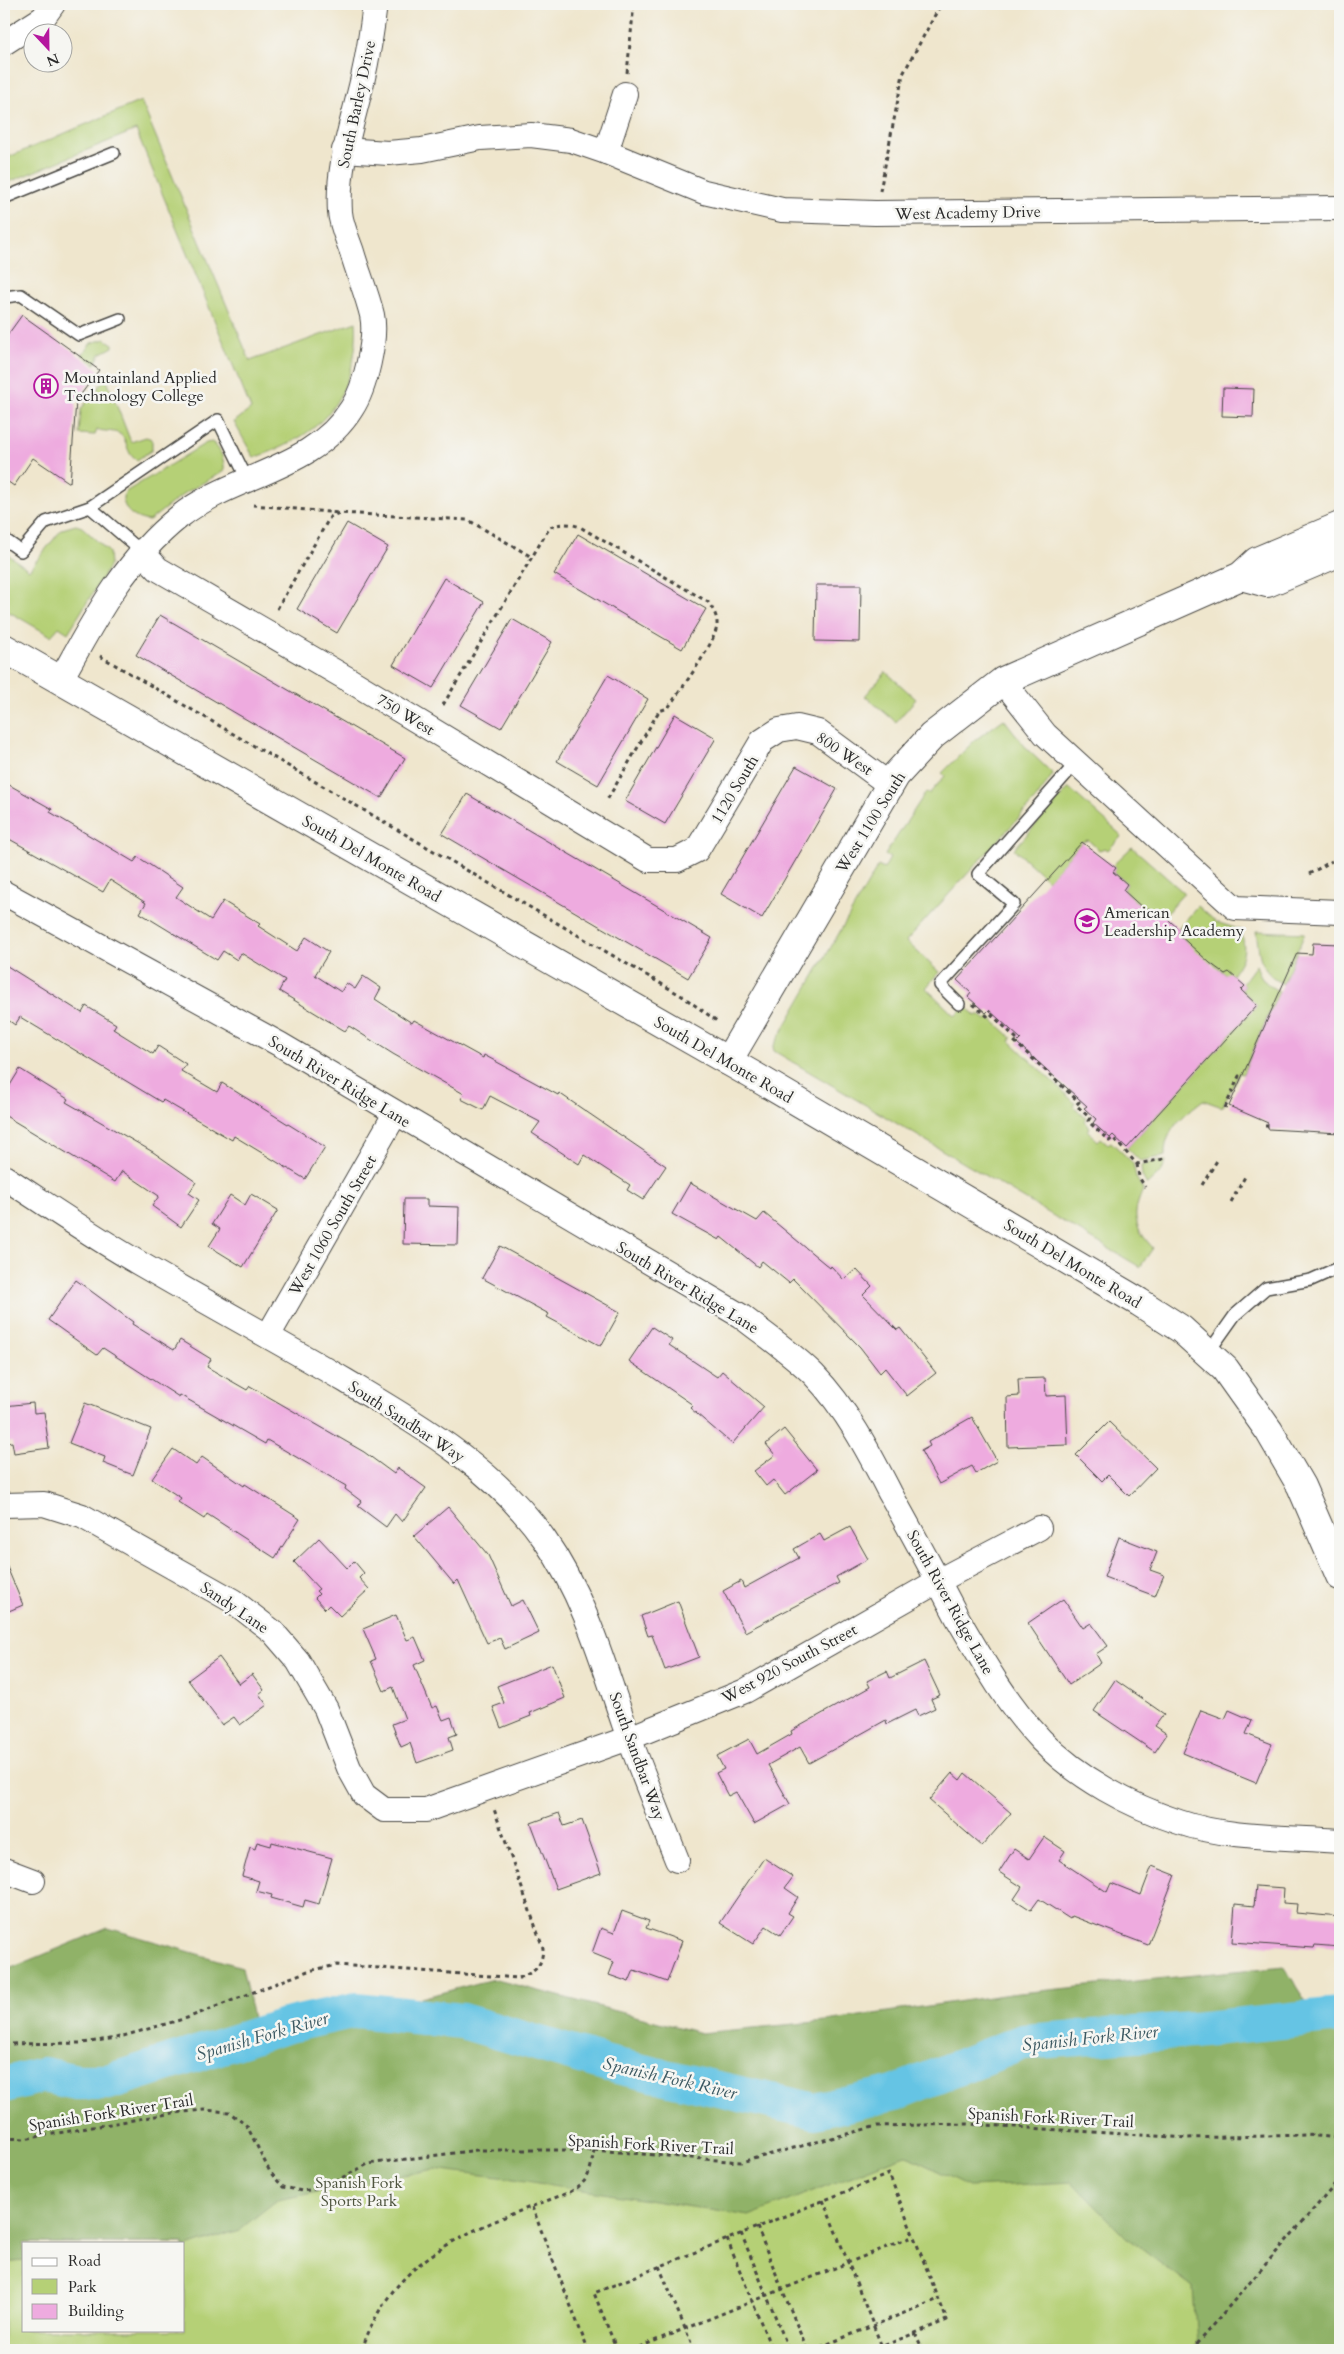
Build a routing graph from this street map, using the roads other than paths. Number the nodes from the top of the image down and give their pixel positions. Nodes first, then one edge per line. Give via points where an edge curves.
1 (53, 4) edge
2 (375, 4) edge
3 (4, 43) edge
4 (626, 94) road end
5 (344, 150) junction
6 (606, 152) junction
7 (114, 153) dead end
8 (4, 198) edge
9 (1340, 208) edge
10 (4, 297) edge
11 (120, 319) dead end
12 (247, 479) junction
13 (90, 507) junction
14 (1340, 526) edge
15 (4, 539) edge
16 (141, 551) junction
17 (1340, 552) edge
18 (1241, 576) junction
19 (4, 648) edge
20 (60, 681) junction
21 (1003, 681) junction
22 (797, 727) joint
23 (1076, 763) junction
24 (890, 785) junction
25 (677, 860) joint
26 (4, 892) edge
27 (1340, 912) edge
28 (965, 1003) road end
29 (728, 1060) junction
30 (395, 1114) junction
31 (4, 1177) edge
32 (1340, 1267) edge
33 (268, 1336) junction
34 (1208, 1354) junction
35 (4, 1505) edge
36 (1039, 1528) dead end
37 (1340, 1576) edge
38 (938, 1581) junction
39 (630, 1738) junction
40 (384, 1810) joint
41 (1340, 1841) edge
42 (677, 1860) dead end
43 (4, 1870) edge
44 (33, 1881) dead end

1 - 3 street via 43,18
2 - 5 street, South Barley Drive via 362,82
4 - 6 street
5 - 6 street, West Academy Drive via 388,154 480,138 531,135 571,140
5 - 12 street, South Barley Drive via 339,186 340,215 372,318 371,351 365,380 352,408 333,432 306,454
6 - 9 street, West Academy Drive via 704,192 782,210 876,213
7 - 8 lane
10 - 11 lane via 21,295 79,334
12 - 13 lane via 218,420
12 - 16 street, South Barley Drive via 180,516
13 - 15 lane via 46,522 21,551
13 - 16 lane
14 - 18 street, West 1100 South via 1257,560
16 - 20 street, South Barley Drive via 112,589
16 - 25 street, 750 West via 158,569 648,860
17 - 18 street via 1267,584
18 - 21 street, West 1100 South
19 - 20 street, South Del Monte Road
20 - 29 street, South Del Monte Road
21 - 23 street via 1045,734
21 - 24 street, West 1100 South via 932,736
22 - 24 street, 800 West via 818,732
22 - 25 street, 1120 South via 779,730 762,741 697,850
23 - 27 street via 1235,908
23 - 28 lane via 978,874 1014,904 940,985
24 - 29 street, West 1100 South
26 - 30 street, South River Ridge Lane via 281,1045
29 - 34 street, South Del Monte Road via 1139,1302 1181,1329
30 - 33 street, West 1060 South Street
30 - 38 street, South River Ridge Lane via 741,1316 814,1375 868,1451
31 - 33 street, South Sandbar Way via 142,1265
32 - 34 lane via 1311,1280 1266,1288 1234,1315
33 - 39 street, South Sandbar Way via 413,1420 468,1459 512,1500 544,1539 574,1589
34 - 37 street, South Del Monte Road via 1225,1369 1269,1431 1301,1486
35 - 40 street, Sandy Lane via 44,1504 82,1516 233,1601 273,1632 298,1662 326,1709 349,1768 364,1795
36 - 38 street, West 920 South Street
38 - 39 street, West 920 South Street via 745,1691
38 - 41 street, South River Ridge Lane via 986,1667 1012,1706 1042,1741 1076,1770 1108,1790 1181,1823 1224,1832
39 - 40 street, West 920 South Street via 426,1810
39 - 42 street, South Sandbar Way
43 - 44 street

